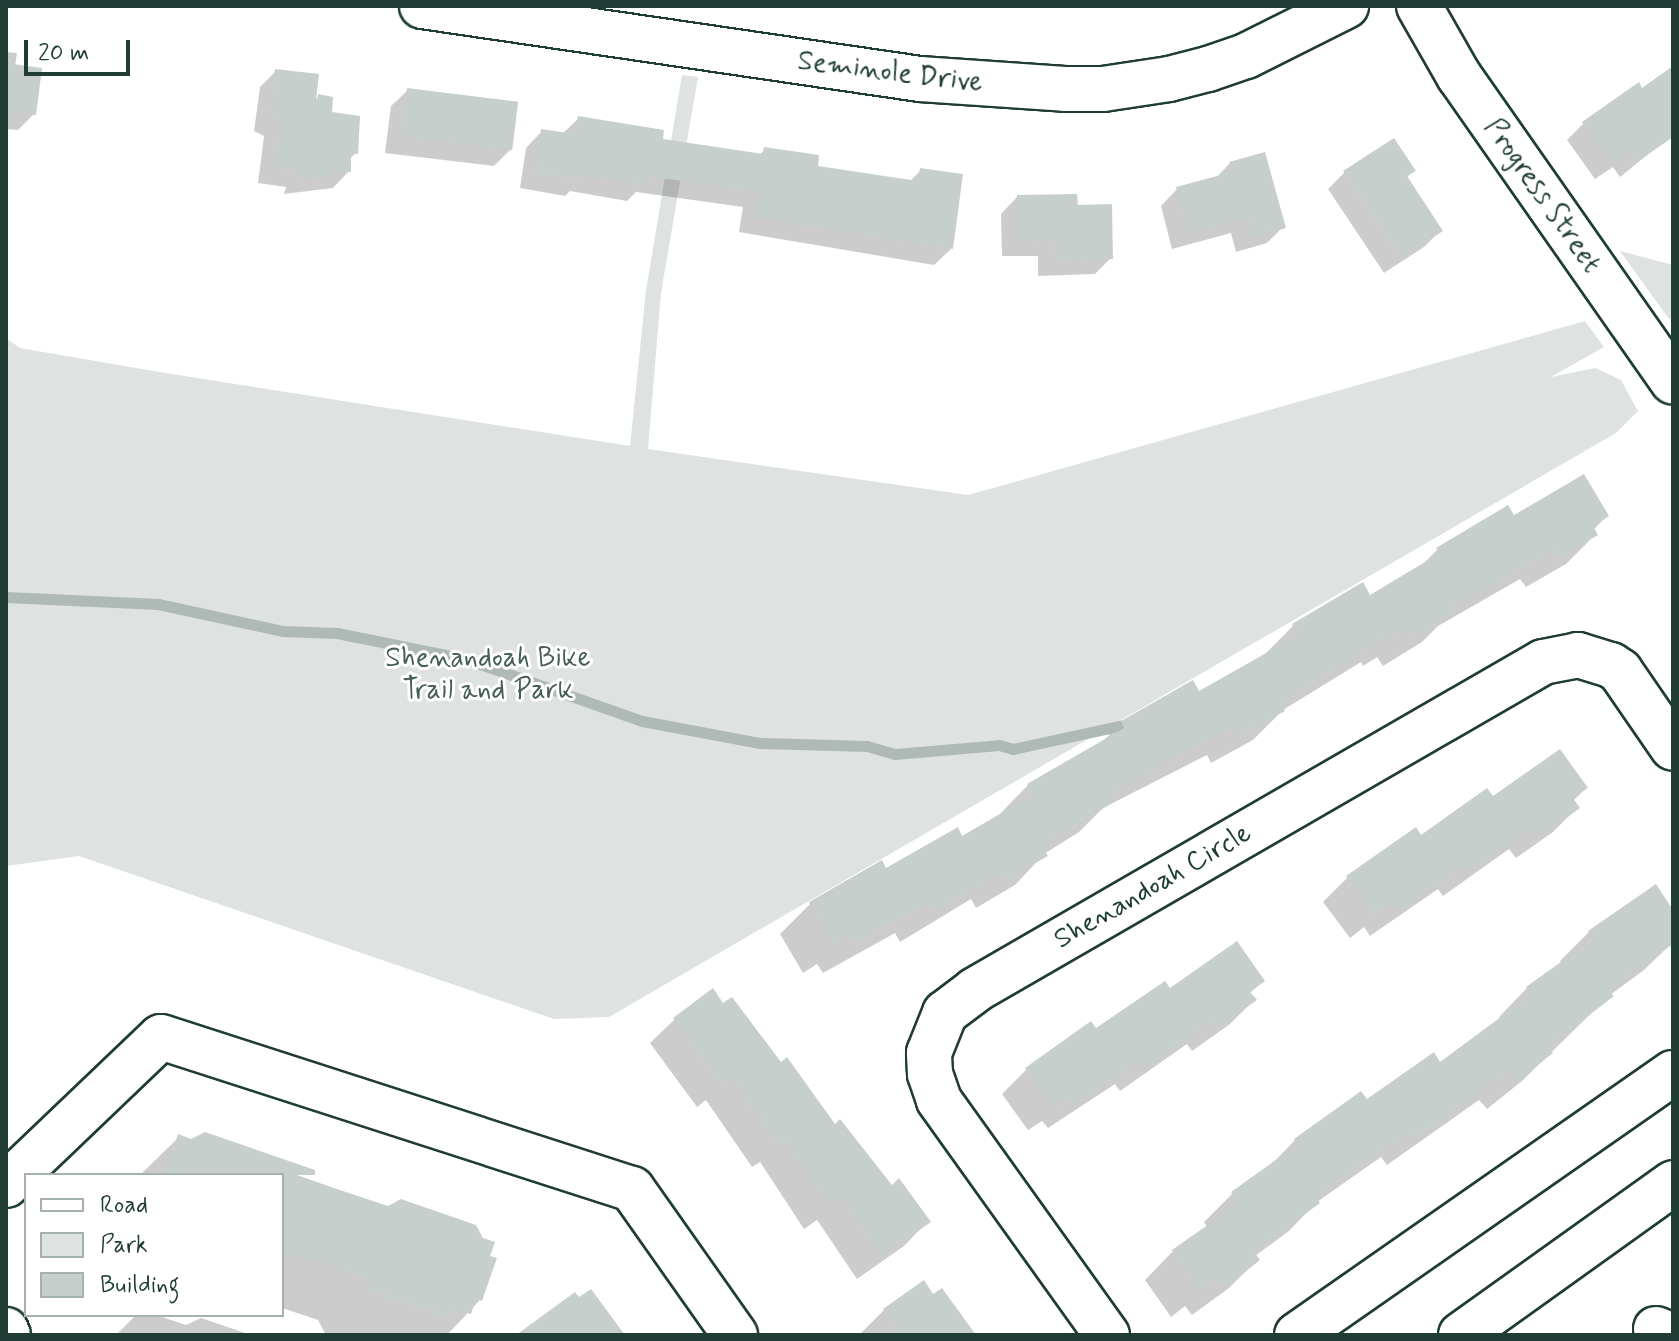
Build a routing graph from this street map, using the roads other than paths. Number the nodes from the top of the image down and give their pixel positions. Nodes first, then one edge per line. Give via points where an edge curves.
1 (422, 6) edge
2 (1346, 6) edge
3 (1419, 6) edge
4 (1673, 382) edge
5 (1673, 748) edge
6 (1673, 1073) edge
7 (1673, 1183) edge
8 (6, 1185) edge
9 (735, 1335) edge
10 (1107, 1335) edge
11 (1297, 1335) edge
12 (1461, 1335) edge

1 - 2 street, Seminole Drive via 920,79 1090,89 1208,69
3 - 4 street, Progress Street via 1459,76
5 - 10 street, Shenandoah Circle via 1611,665 1578,655 1543,662 975,990 945,1013 929,1053 939,1100
6 - 11 street
7 - 12 street
8 - 9 street via 161,1037 632,1189

